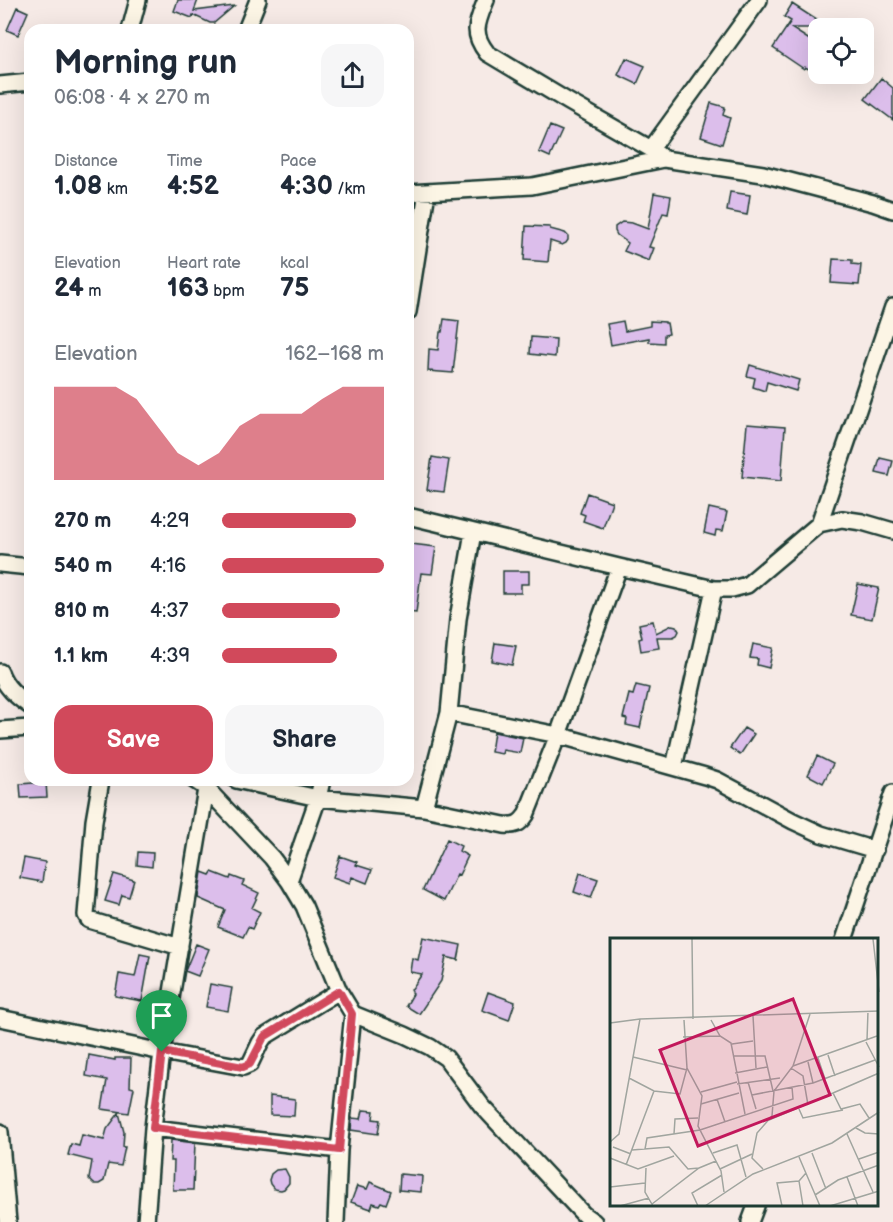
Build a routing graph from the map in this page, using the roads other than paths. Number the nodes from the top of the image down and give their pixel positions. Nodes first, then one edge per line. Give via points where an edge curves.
1 (138, 0) edge
2 (258, 0) edge
3 (486, 0) edge
4 (759, 0) edge
5 (132, 24) edge
6 (248, 24) edge
7 (24, 83) edge
8 (0, 85) edge
9 (651, 150) junction
10 (664, 159) junction
11 (427, 192) junction
12 (414, 193) edge
13 (893, 210) edge
14 (414, 274) edge
15 (893, 307) edge
16 (414, 517) edge
17 (819, 524) junction
18 (893, 531) edge
19 (473, 532) junction
20 (0, 564) edge
21 (24, 566) edge
22 (619, 567) junction
23 (714, 589) junction
24 (0, 672) edge
25 (24, 702) edge
26 (449, 713) junction
27 (24, 728) edge
28 (0, 730) edge
29 (558, 735) junction
30 (674, 767) junction
31 (100, 786) edge
32 (203, 786) edge
33 (206, 786) edge
34 (263, 786) edge
35 (321, 786) edge
36 (893, 793) edge
37 (318, 798) junction
38 (423, 808) junction
39 (875, 850) junction
40 (289, 881) junction
41 (845, 938) edge
42 (180, 947) junction
43 (339, 991) junction
44 (352, 1014) junction
45 (0, 1018) edge
46 (162, 1052) junction
47 (153, 1128) junction
48 (0, 1132) edge
49 (339, 1150) junction
50 (756, 1207) edge
51 (8, 1222) edge
52 (146, 1222) edge
53 (336, 1222) edge
54 (594, 1222) edge
55 (750, 1222) edge

1 - 5 street
2 - 6 street
3 - 9 street via 476,33 487,53
4 - 9 street
7 - 8 street
9 - 10 street
10 - 11 street via 532,186
10 - 13 street via 763,174
11 - 12 street
11 - 14 street
15 - 17 street
16 - 19 street
17 - 18 street via 842,519
17 - 23 street via 747,585
19 - 22 street
19 - 26 street via 458,619
20 - 21 street
22 - 23 street
22 - 29 street
23 - 30 street
24 - 25 street via 14,694
26 - 29 street
26 - 38 street
27 - 28 street
29 - 30 street
29 - 38 street via 522,822 504,825
30 - 39 street via 717,780 821,834
31 - 42 street via 87,918
32 - 42 street
33 - 40 street
34 - 37 street
35 - 37 street
36 - 39 street
37 - 38 street
37 - 40 street
39 - 41 street
40 - 43 street via 304,906
42 - 46 street
43 - 44 street
43 - 46 street via 264,1037 247,1066
44 - 49 street
44 - 54 street via 405,1035 446,1058 482,1106
45 - 46 street
46 - 47 street
47 - 49 street
47 - 52 street
48 - 51 street
49 - 53 street
50 - 55 street

